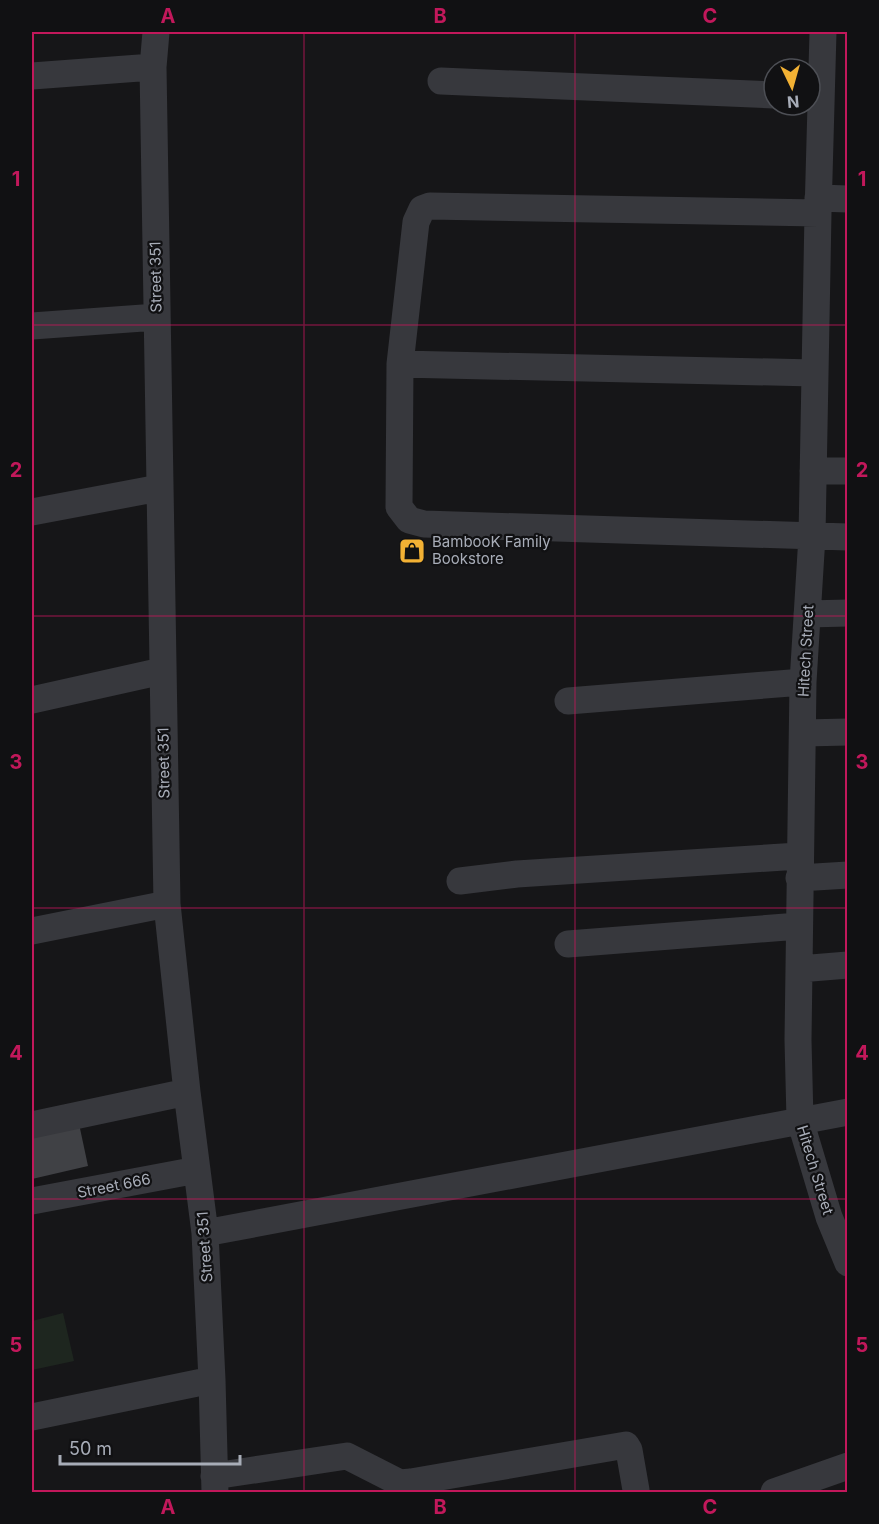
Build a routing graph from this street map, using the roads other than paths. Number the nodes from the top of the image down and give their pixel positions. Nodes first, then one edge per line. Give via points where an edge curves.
1 (156, 32) edge
2 (823, 32) edge
3 (820, 57) edge
4 (153, 68) junction
5 (32, 75) edge
6 (441, 81) dead end
7 (762, 94) edge
8 (816, 117) edge
9 (848, 198) edge
10 (818, 206) junction
11 (157, 317) junction
12 (32, 326) edge
13 (400, 364) junction
14 (814, 373) junction
15 (813, 471) junction
16 (848, 471) edge
17 (159, 488) junction
18 (32, 512) edge
19 (812, 536) junction
20 (848, 537) edge
21 (848, 613) edge
22 (807, 614) junction
23 (162, 671) junction
24 (803, 681) junction
25 (32, 700) edge
26 (568, 701) dead end
27 (848, 732) edge
28 (804, 733) junction
29 (800, 867) junction
30 (848, 875) edge
31 (460, 880) dead end
32 (167, 904) junction
33 (799, 926) junction
34 (32, 931) edge
35 (568, 944) dead end
36 (848, 965) edge
37 (799, 969) junction
38 (187, 1092) junction
39 (848, 1113) edge
40 (800, 1120) junction
41 (32, 1125) edge
42 (197, 1170) junction
43 (32, 1201) edge
44 (838, 1216) edge
45 (205, 1233) junction
46 (848, 1263) edge
47 (212, 1380) junction
48 (34, 1417) edge
49 (848, 1466) edge
50 (214, 1484) edge
51 (636, 1490) dead end
52 (774, 1492) edge

1 - 4 street, Street 351
2 - 3 street, Hitech Street
4 - 5 street
4 - 11 street, Street 351
6 - 7 street
8 - 10 street, Hitech Street
9 - 10 street
10 - 13 street via 422,209 416,222
10 - 14 street, Hitech Street
11 - 12 street
11 - 17 street, Street 351
13 - 14 street
13 - 19 street via 399,507 409,520 435,525
14 - 15 street, Hitech Street
15 - 16 street
15 - 19 street, Hitech Street
17 - 18 street
17 - 23 street, Street 351
19 - 20 street
19 - 22 street, Hitech Street
21 - 22 street
22 - 24 street, Hitech Street
23 - 25 street
23 - 32 street, Street 351
24 - 26 street
24 - 28 street, Hitech Street
27 - 28 street
28 - 29 street, Hitech Street
29 - 30 street
29 - 31 street via 517,874
29 - 33 street, Hitech Street
32 - 34 street
32 - 38 street, Street 351
33 - 35 street
33 - 37 street, Hitech Street
36 - 37 street
37 - 40 street, Hitech Street
38 - 41 street
38 - 42 street, Street 351
39 - 40 street
40 - 44 street, Hitech Street
40 - 45 street
42 - 43 street, Street 666
42 - 45 street, Street 351
44 - 46 street, Hitech Street
45 - 47 street, Street 351
47 - 48 street
47 - 50 street, Street 351
49 - 52 street
50 - 51 street via 347,1456 400,1483 411,1482 626,1444

